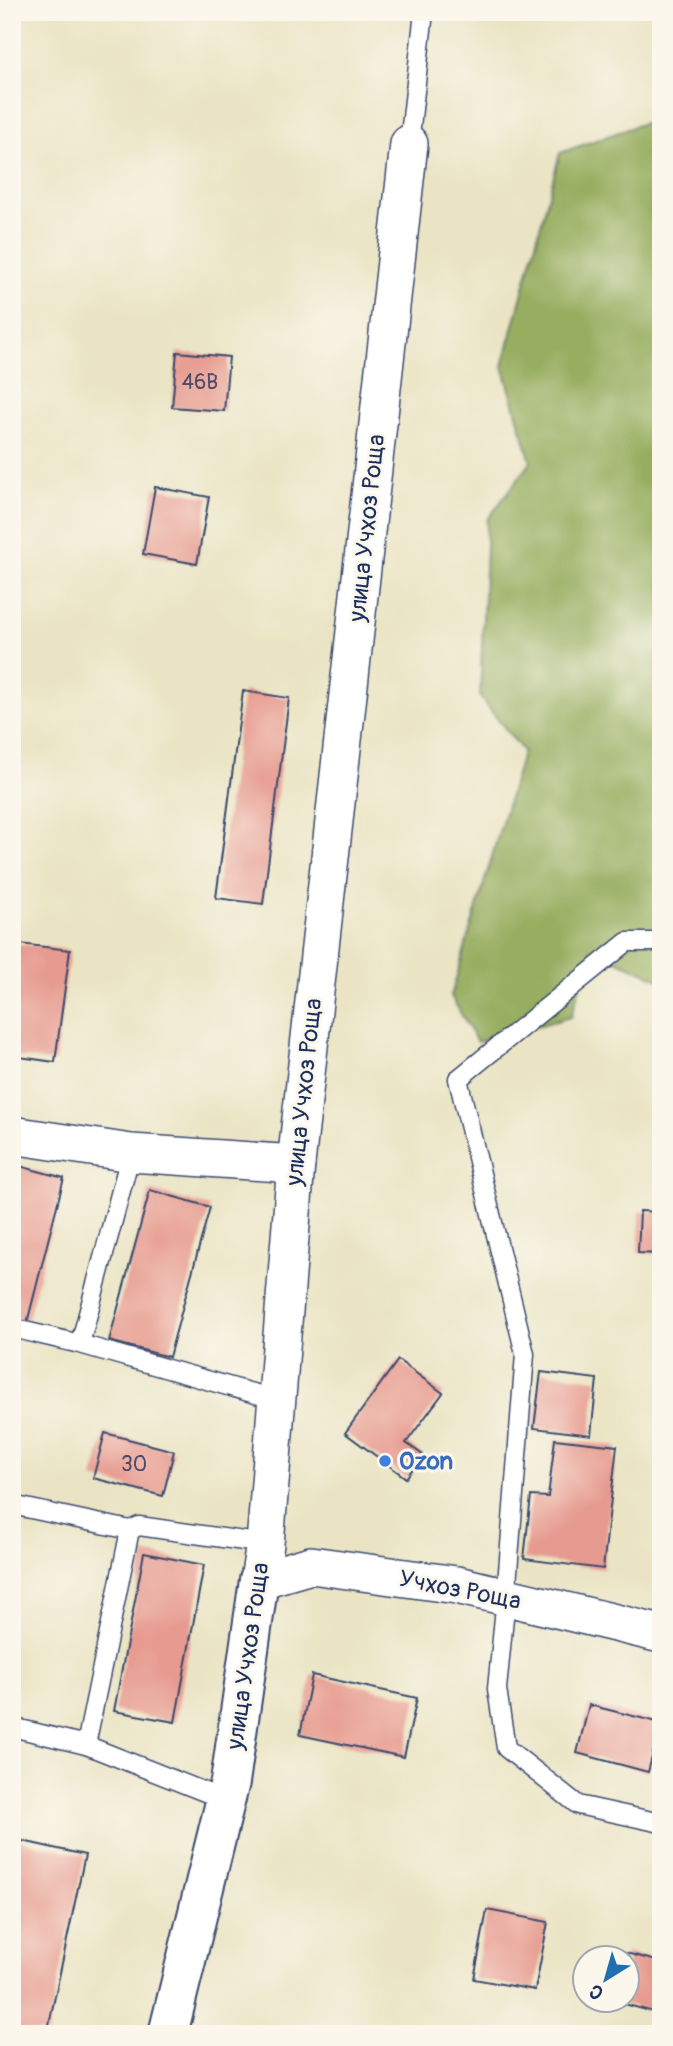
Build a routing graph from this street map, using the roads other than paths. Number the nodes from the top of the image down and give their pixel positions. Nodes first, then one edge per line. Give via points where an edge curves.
1 (424, 12) edge
2 (409, 144) joint
3 (661, 942) edge
4 (12, 1135) edge
5 (131, 1153) junction
6 (296, 1164) junction
7 (12, 1328) edge
8 (80, 1344) junction
9 (277, 1400) junction
10 (12, 1505) edge
11 (130, 1530) junction
12 (262, 1562) junction
13 (506, 1597) junction
14 (661, 1634) edge
15 (12, 1727) edge
16 (86, 1745) junction
17 (225, 1800) junction
18 (661, 1823) edge
19 (169, 2034) edge

1 - 2 lane
2 - 6 street, улица Учхоз Роща
3 - 13 lane via 627,942 458,1079 525,1354
4 - 5 street
5 - 6 street
5 - 8 lane
6 - 9 street, улица Учхоз Роща
7 - 8 lane
8 - 9 lane
9 - 12 street, улица Учхоз Роща
10 - 11 lane
11 - 12 lane via 139,1526
11 - 16 lane
12 - 13 street, Учхоз Роща via 457,1585
12 - 17 street, улица Учхоз Роща
13 - 14 street, Учхоз Роща
13 - 18 lane via 497,1689 506,1748 579,1805
15 - 16 lane
16 - 17 lane
17 - 19 street, улица Учхоз Роща

